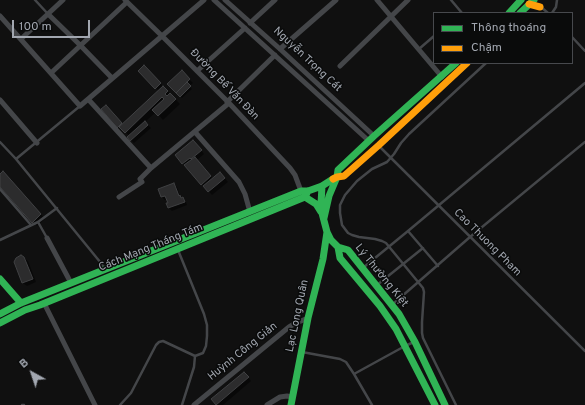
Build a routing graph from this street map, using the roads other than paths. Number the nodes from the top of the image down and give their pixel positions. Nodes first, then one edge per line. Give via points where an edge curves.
1 (34, 0) edge
2 (63, 0) edge
3 (204, 0) edge
4 (214, 0) edge
5 (225, 0) edge
6 (275, 0) edge
7 (336, 0) edge
8 (377, 0) edge
9 (408, 0) edge
10 (451, 0) edge
11 (558, 0) edge
12 (126, 1) edge
13 (527, 1) edge
14 (539, 3) edge
15 (460, 12) edge
16 (510, 12) edge
17 (521, 12) edge
18 (547, 12) edge
19 (553, 12) edge
20 (48, 14) junction
21 (0, 16) edge
22 (390, 16) junction
23 (250, 22) junction
24 (245, 28) junction
25 (162, 36) junction
26 (433, 37) edge
27 (573, 38) edge
28 (21, 39) junction
29 (80, 45) junction
30 (280, 49) junction
31 (418, 50) junction
32 (585, 51) edge
33 (275, 55) junction
34 (455, 64) edge
35 (466, 64) edge
36 (485, 64) edge
37 (340, 66) dead end
38 (197, 71) junction
39 (51, 72) junction
40 (442, 77) junction
41 (112, 78) junction
42 (585, 83) edge
43 (88, 99) junction
44 (1, 103) edge
45 (228, 103) junction
46 (80, 106) junction
47 (398, 115) junction
48 (404, 122) junction
49 (195, 132) junction
50 (371, 138) junction
51 (0, 142) edge
52 (585, 142) edge
53 (37, 143) junction
54 (379, 145) junction
55 (391, 158) junction
56 (16, 159) junction
57 (151, 168) junction
58 (337, 177) junction
59 (322, 186) junction
60 (0, 189) edge
61 (305, 193) junction
62 (119, 197) dead end
63 (439, 205) junction
64 (57, 208) junction
65 (250, 212) junction
66 (323, 217) junction
67 (38, 222) junction
68 (31, 226) junction
69 (408, 231) junction
70 (327, 232) junction
71 (470, 237) junction
72 (47, 238) joint
73 (0, 240) edge
74 (338, 247) junction
75 (389, 247) junction
76 (423, 248) junction
77 (177, 249) junction
78 (403, 264) junction
79 (438, 266) junction
80 (362, 268) junction
81 (106, 270) junction
82 (0, 279) edge
83 (419, 282) junction
84 (71, 284) junction
85 (376, 286) junction
86 (44, 303) junction
87 (392, 305) junction
88 (23, 306) junction
89 (0, 314) edge
90 (308, 318) junction
91 (0, 323) edge
92 (415, 342) junction
93 (404, 346) junction
94 (585, 351) edge
95 (301, 352) junction
96 (195, 356) junction
97 (354, 374) junction
98 (293, 397) junction
99 (96, 405) edge
100 (120, 405) edge
101 (182, 405) edge
102 (194, 405) edge
103 (267, 405) edge
104 (291, 405) edge
105 (372, 405) edge
106 (435, 405) edge
107 (445, 405) edge
108 (456, 405) edge

1 - 20 lane
2 - 20 street
3 - 25 street
4 - 24 street
5 - 23 street, Nguyễn Trọng Cát
6 - 23 street
7 - 30 street
8 - 22 street
9 - 22 street
10 - 15 lane
11 - 19 lane
12 - 25 street, Đường Bế Văn Đàn
12 - 29 street
13 - 14 main road
13 - 16 main road
13 - 17 main road
14 - 18 lane
20 - 28 street
20 - 29 street
21 - 28 street
22 - 31 street
22 - 37 street
23 - 30 street, Nguyễn Trọng Cát
24 - 33 street
24 - 38 street
25 - 38 street, Đường Bế Văn Đàn
25 - 41 street
26 - 31 lane
27 - 32 lane
28 - 39 street
29 - 39 street
29 - 41 street
30 - 50 street, Nguyễn Trọng Cát
31 - 40 street
33 - 45 street
33 - 50 street
34 - 40 main road, Cách Mạng Tháng Tám
35 - 48 main road, Cách Mạng Tháng Tám
36 - 55 lane via 409,134
38 - 45 street, Đường Bế Văn Đàn
39 - 46 street
40 - 47 main road, Cách Mạng Tháng Tám
41 - 43 street
42 - 63 lane
43 - 46 street
43 - 57 street
44 - 53 street
45 - 49 street
45 - 61 street, Đường Bế Văn Đàn via 290,168
46 - 53 lane
47 - 48 main road
47 - 50 main road, Cách Mạng Tháng Tám
48 - 54 main road, Cách Mạng Tháng Tám
49 - 57 street
49 - 65 street via 239,182
50 - 54 main road
50 - 58 main road, Cách Mạng Tháng Tám via 338,170
51 - 56 lane
52 - 71 lane
53 - 56 lane
54 - 55 lane, Cao Thuong Pham
54 - 58 main road, Cách Mạng Tháng Tám via 344,176
55 - 63 lane, Cao Thuong Pham
55 - 75 lane via 367,172 348,190 340,206 342,224 348,232 359,237 382,241
56 - 64 lane
57 - 62 street via 140,179 142,182
58 - 59 main road, Cách Mạng Tháng Tám
58 - 66 main road, Lạc Long Quân
59 - 61 main road, Cách Mạng Tháng Tám
59 - 66 main road, Lạc Long Quân
60 - 68 lane
61 - 65 main road, Cách Mạng Tháng Tám
61 - 66 main road via 316,204
61 - 77 main road, Cách Mạng Tháng Tám
63 - 69 lane
63 - 71 lane, Cao Thuong Pham
64 - 67 lane
64 - 81 lane
65 - 81 main road, Cách Mạng Tháng Tám
66 - 70 main road, Lạc Long Quân
67 - 68 lane
67 - 72 lane
68 - 73 lane
69 - 75 lane
69 - 76 lane
70 - 74 main road, Lạc Long Quân
70 - 90 main road, Lạc Long Quân
71 - 79 lane
71 - 94 lane, Cao Thuong Pham
72 - 84 street
74 - 80 main road, Lý Thường Kiệt via 348,250
74 - 93 main road, Lý Thường Kiệt via 340,258 388,318
75 - 78 lane
75 - 80 lane
76 - 78 lane
76 - 79 lane
77 - 86 main road, Cách Mạng Tháng Tám
77 - 96 lane via 207,325 206,346 203,353
78 - 83 lane
78 - 85 lane
79 - 83 lane
80 - 85 main road, Lý Thường Kiệt
81 - 84 main road, Cách Mạng Tháng Tám
82 - 88 main road
83 - 87 lane
83 - 108 lane via 424,292 423,338
84 - 88 main road, Cách Mạng Tháng Tám
85 - 87 main road, Lý Thường Kiệt
86 - 88 main road, Cách Mạng Tháng Tám
86 - 99 street
87 - 92 main road, Lý Thường Kiệt
88 - 89 main road, Cách Mạng Tháng Tám
88 - 91 main road, Cách Mạng Tháng Tám
90 - 95 main road, Lạc Long Quân
90 - 102 street, Huỳnh Công Giản via 289,327
92 - 93 lane
92 - 107 main road, Lý Thường Kiệt
93 - 97 lane
93 - 106 main road, Lý Thường Kiệt
95 - 97 lane via 340,359 346,362
95 - 98 main road, Lạc Long Quân
96 - 100 lane via 165,342 158,343 131,393
96 - 101 lane
97 - 105 lane
98 - 103 street via 280,397
98 - 104 main road, Lạc Long Quân

